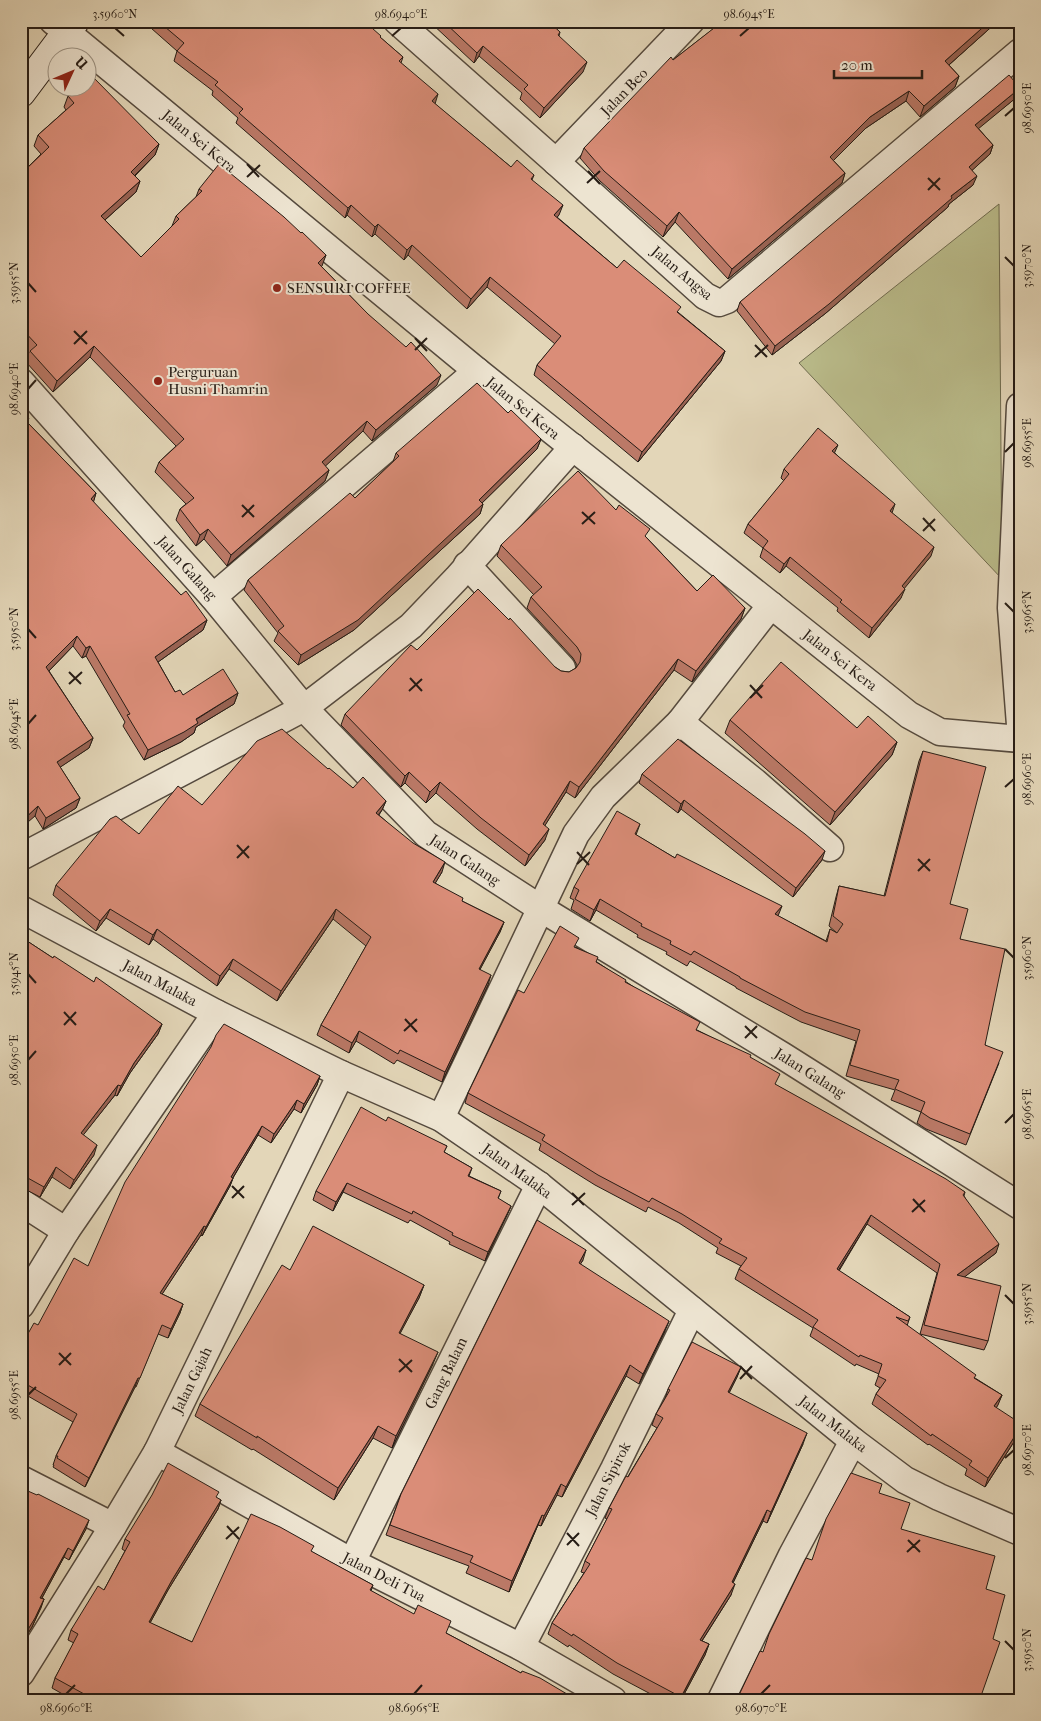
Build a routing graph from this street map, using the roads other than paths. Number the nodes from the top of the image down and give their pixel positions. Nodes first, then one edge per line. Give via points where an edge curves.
1 (396, 21) edge
2 (691, 21) edge
3 (65, 25) edge
4 (1020, 52) edge
5 (21, 93) edge
6 (556, 162) junction
7 (477, 371) junction
8 (21, 382) edge
9 (1020, 406) edge
10 (573, 447) junction
11 (467, 565) junction
12 (213, 597) junction
13 (772, 605) junction
14 (562, 668) dead end
15 (304, 708) junction
16 (680, 722) junction
17 (1020, 725) edge
18 (1020, 738) edge
19 (830, 848) dead end
20 (21, 857) edge
21 (540, 908) junction
22 (21, 909) edge
23 (216, 1012) junction
24 (341, 1074) junction
25 (441, 1118) junction
26 (539, 1186) junction
27 (21, 1202) edge
28 (1020, 1206) edge
29 (66, 1231) junction
30 (21, 1305) edge
31 (692, 1310) junction
32 (852, 1441) junction
33 (157, 1452) junction
34 (21, 1479) edge
35 (113, 1526) junction
36 (1020, 1532) edge
37 (352, 1562) junction
38 (522, 1647) junction
39 (21, 1673) edge
40 (613, 1700) edge
41 (721, 1700) edge

1 - 6 street, Jalan Angsa
2 - 6 street, Jalan Beo
3 - 5 street
3 - 7 street, Jalan Sei Kera
4 - 6 street, Jalan Angsa via 727,300 719,303 705,296
7 - 10 street, Jalan Sei Kera
7 - 12 street
8 - 12 street, Jalan Galang
9 - 17 street via 1011,608
10 - 11 street
10 - 13 street, Jalan Sei Kera
11 - 14 street
11 - 15 street via 410,626
12 - 15 street, Jalan Galang
13 - 16 street
13 - 18 street, Jalan Sei Kera via 910,715 940,732
15 - 20 street
15 - 21 street, Jalan Galang via 426,834
16 - 19 street
16 - 21 street via 603,798 576,834
21 - 25 street
21 - 28 street, Jalan Galang
22 - 23 street, Jalan Malaka
23 - 24 street, Jalan Malaka
23 - 29 street
24 - 25 street, Jalan Malaka
24 - 33 street, Jalan Gajah
25 - 26 street, Jalan Malaka
26 - 31 street, Jalan Malaka
26 - 37 street, Gang Balam
27 - 29 street
29 - 30 street
31 - 32 street, Jalan Malaka
31 - 38 street, Jalan Sipirok
32 - 36 street, Jalan Malaka via 905,1480
32 - 41 street
33 - 35 street, Jalan Gajah
33 - 37 street, Jalan Deli Tua
34 - 35 street
35 - 39 street, Jalan Gajah
37 - 38 street, Jalan Deli Tua
38 - 40 street, Jalan Deli Tua

